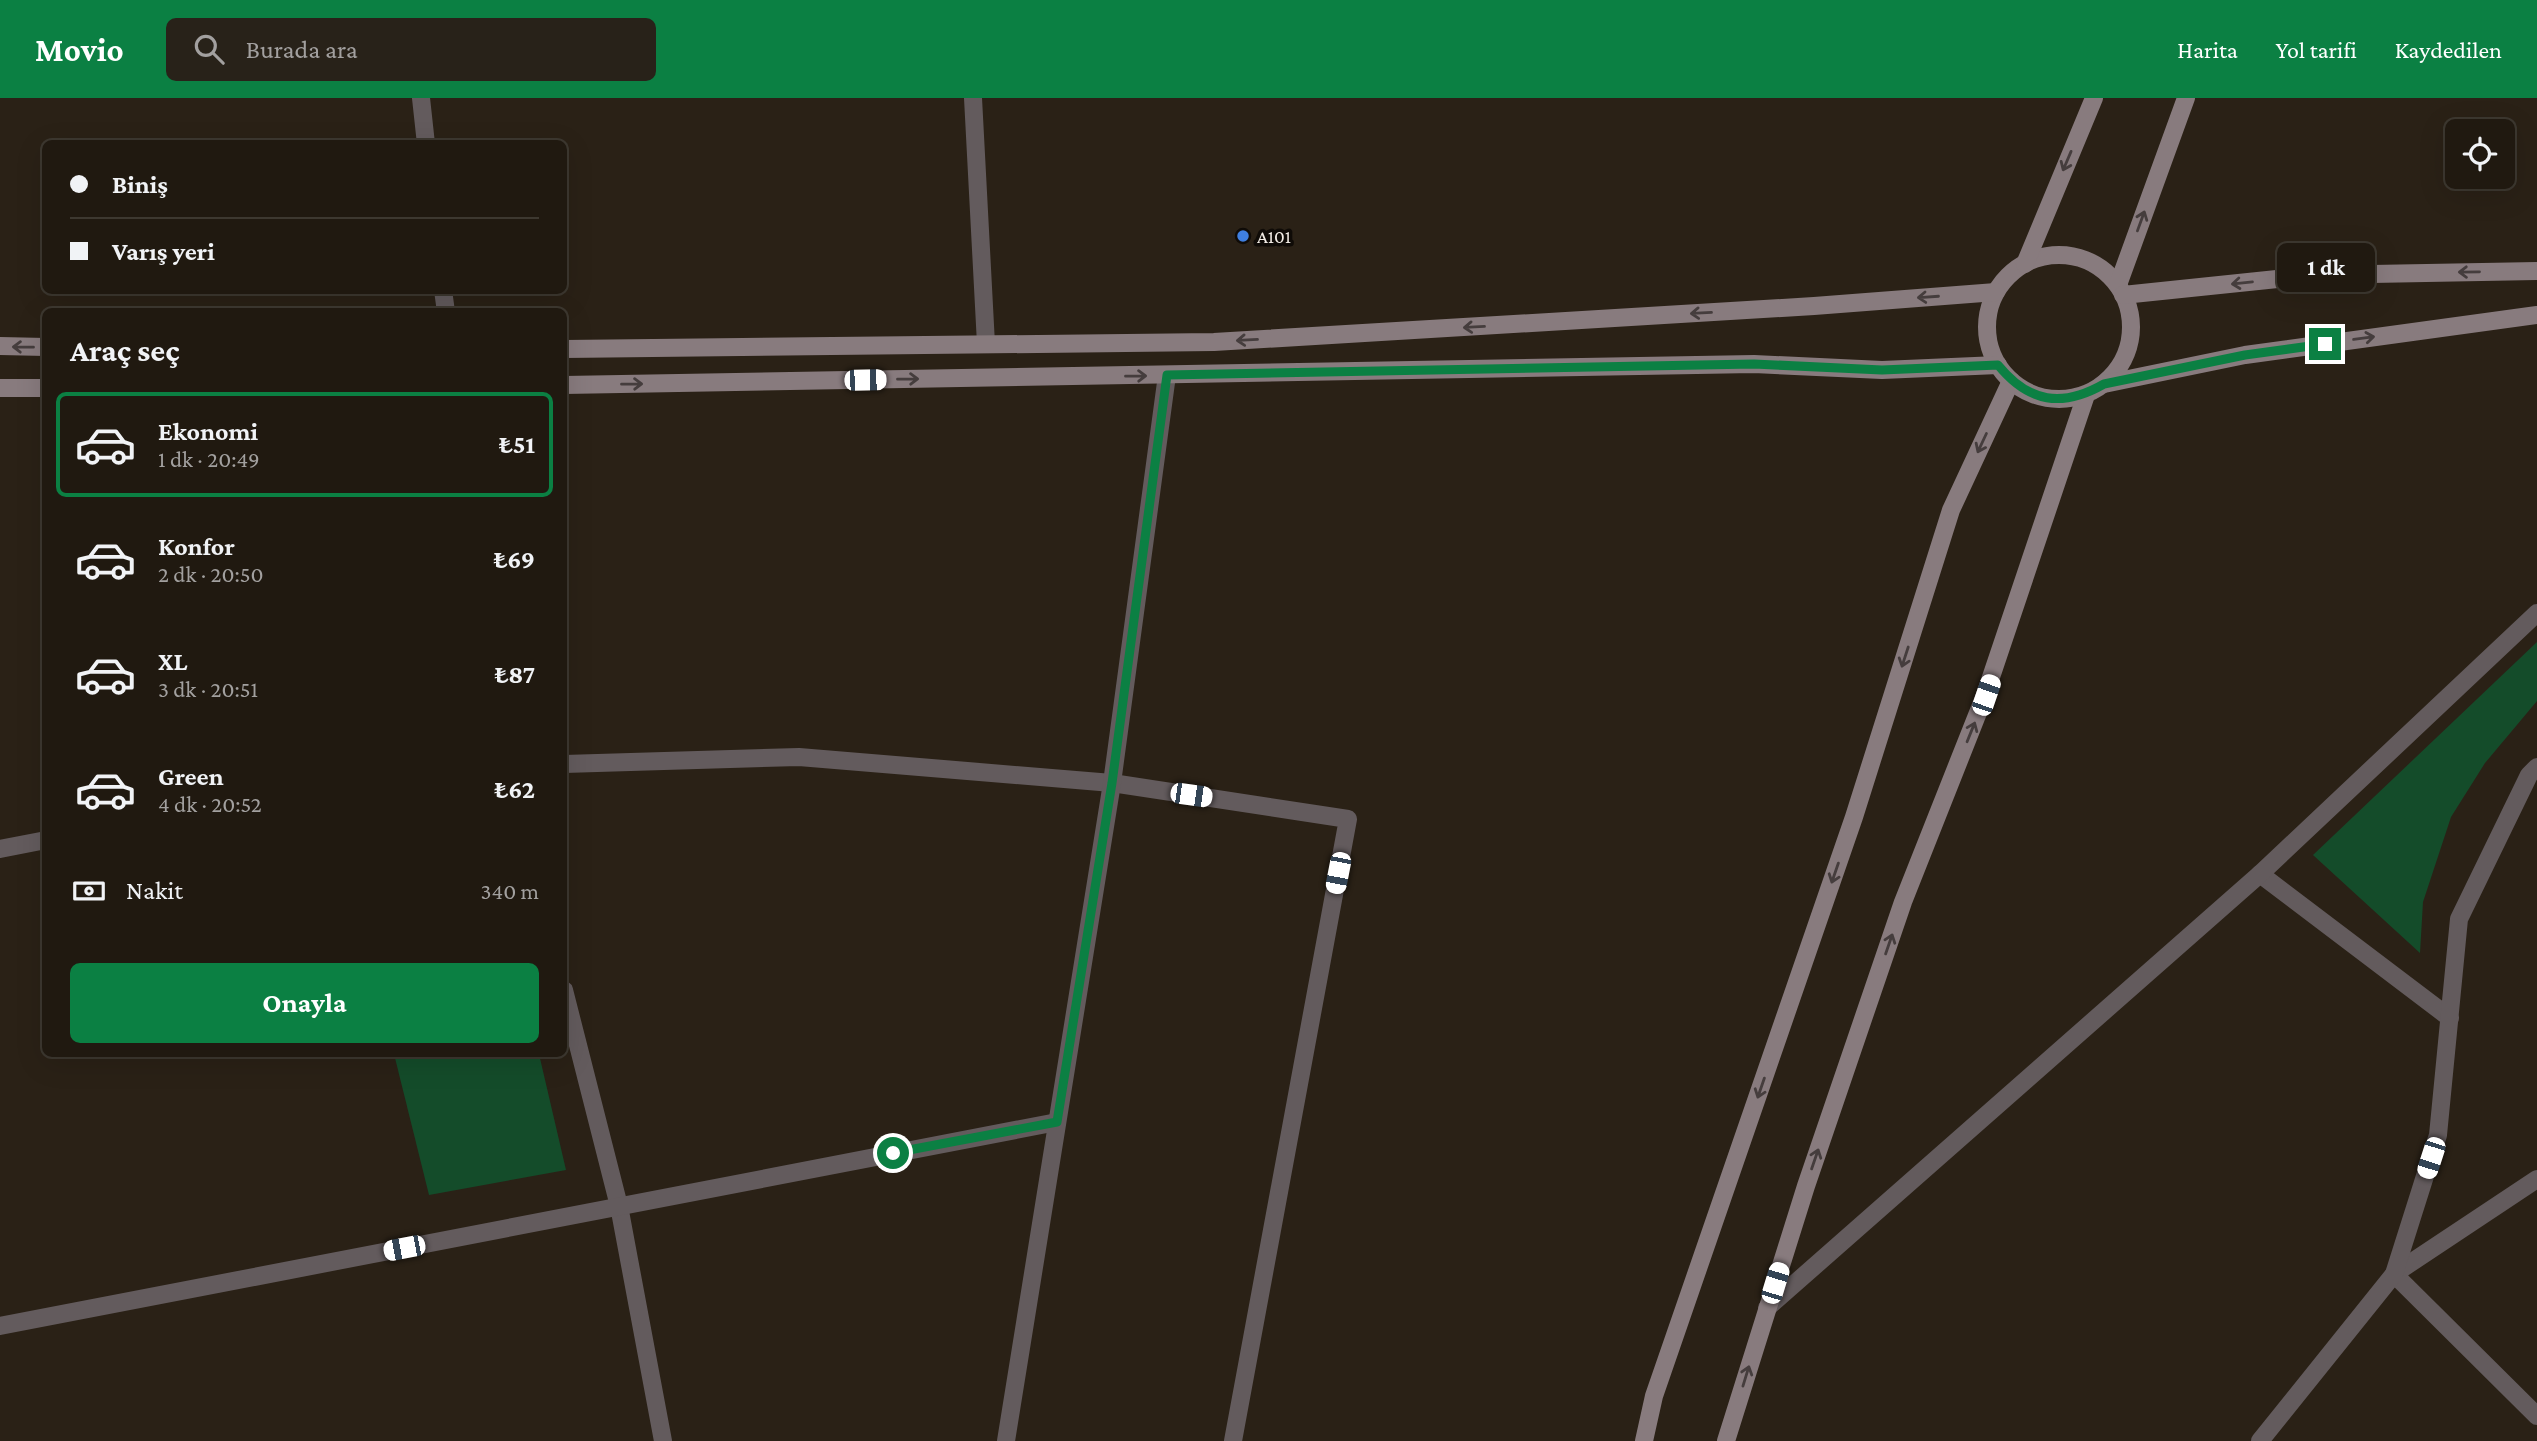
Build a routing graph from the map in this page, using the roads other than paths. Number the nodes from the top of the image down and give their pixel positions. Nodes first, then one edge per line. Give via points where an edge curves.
1 (421, 98) edge
2 (973, 98) edge
3 (2094, 98) edge
4 (2186, 98) edge
5 (426, 140) edge
6 (2025, 264) junction
7 (2537, 271) edge
8 (2121, 290) junction
9 (1996, 292) junction
10 (2537, 314) edge
11 (986, 344) junction
12 (0, 346) edge
13 (42, 347) edge
14 (567, 349) edge
15 (1998, 365) junction
16 (1167, 375) junction
17 (2011, 381) junction
18 (2104, 384) junction
19 (567, 385) edge
20 (0, 388) edge
21 (42, 388) edge
22 (2086, 394) junction
23 (2537, 613) edge
24 (567, 764) edge
25 (2537, 767) edge
26 (1112, 783) junction
27 (42, 842) edge
28 (0, 849) edge
29 (2260, 874) junction
30 (567, 1002) edge
31 (2450, 1018) junction
32 (1057, 1122) junction
33 (2537, 1179) edge
34 (619, 1206) junction
35 (2394, 1274) junction
36 (1767, 1308) junction
37 (0, 1326) edge
38 (2537, 1416) edge
39 (663, 1441) edge
40 (1006, 1441) edge
41 (1233, 1441) edge
42 (1644, 1441) edge
43 (1727, 1441) edge
44 (2259, 1441) edge

1 - 5 street
2 - 11 street
3 -> 6 main road
8 -> 4 main road
6 - 8 main road via 2065,255 2085,260 2104,270
6 - 9 main road
7 -> 8 main road via 2316,275
8 - 18 main road via 2132,327 2129,348
9 -> 11 main road via 1214,342
9 - 15 main road via 1987,329
18 -> 10 main road via 2245,355
11 - 14 main road
13 -> 12 main road
15 - 16 main road via 1882,370 1754,364
15 - 17 main road
19 -> 16 main road
16 - 26 street
17 - 22 main road via 2047,399
17 -> 42 main road via 1951,510 1854,817 1654,1396
18 - 22 main road
20 - 21 main road
36 -> 22 main road via 1903,902 1986,695
23 - 29 street
24 - 26 street via 799,757
25 - 31 street via 2459,919
26 - 32 street
26 - 41 street via 1348,818
27 - 28 street
29 - 31 street
29 - 36 street
30 - 34 street
31 - 35 street via 2438,1135
32 - 34 street
32 - 40 street
33 - 35 street
34 - 37 street
34 - 39 street
35 - 38 street
35 - 44 street
43 -> 36 main road

